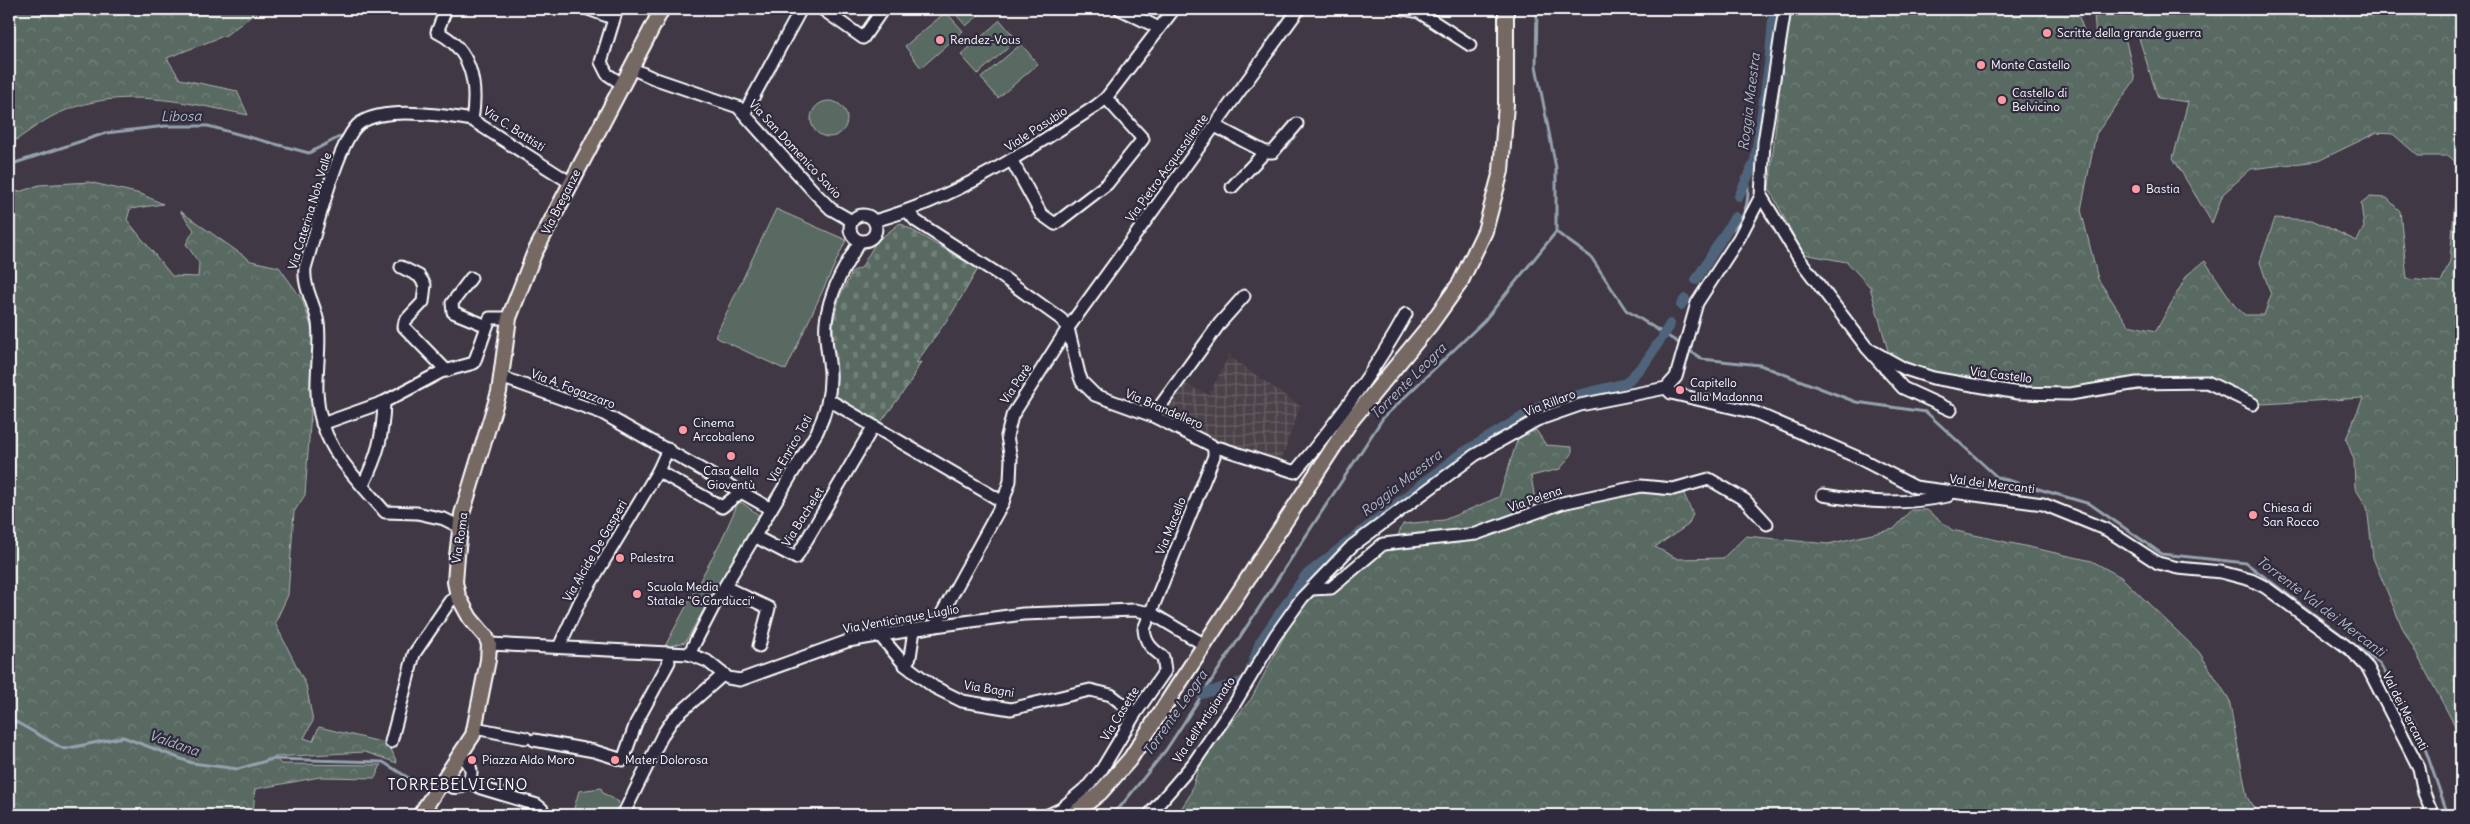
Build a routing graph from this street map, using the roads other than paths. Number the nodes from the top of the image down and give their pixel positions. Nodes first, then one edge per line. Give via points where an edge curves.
1 (446, 9) edge
2 (588, 9) edge
3 (662, 9) edge
4 (801, 9) edge
5 (822, 9) edge
6 (883, 9) edge
7 (1120, 9) edge
8 (1174, 9) edge
9 (1298, 9) edge
10 (1404, 9) edge
11 (1506, 9) edge
12 (1785, 11) edge
13 (615, 13) edge
14 (1159, 28) junction
15 (1470, 46) dead end
16 (631, 68) junction
17 (622, 84) junction
18 (1106, 98) junction
19 (745, 112) junction
20 (472, 120) junction
21 (1296, 124) dead end
22 (1215, 126) junction
23 (1265, 152) junction
24 (1012, 161) junction
25 (571, 183) junction
26 (1232, 187) dead end
27 (1761, 196) junction
28 (908, 212) junction
29 (852, 221) junction
30 (874, 221) junction
31 (860, 241) junction
32 (401, 267) dead end
33 (471, 278) dead end
34 (1244, 296) dead end
35 (1406, 314) dead end
36 (509, 318) junction
37 (487, 326) junction
38 (1068, 328) junction
39 (505, 342) joint
40 (1059, 345) joint
41 (1867, 348) junction
42 (444, 372) junction
43 (501, 377) junction
44 (1666, 388) junction
45 (829, 400) junction
46 (384, 402) junction
47 (2253, 404) dead end
48 (1951, 410) dead end
49 (1153, 416) junction
50 (322, 424) junction
51 (873, 427) junction
52 (664, 447) junction
53 (1214, 449) junction
54 (658, 472) junction
55 (363, 485) junction
56 (742, 492) junction
57 (1955, 494) junction
58 (1823, 495) dead end
59 (1003, 502) junction
60 (771, 509) junction
61 (1767, 524) dead end
62 (460, 527) junction
63 (756, 537) junction
64 (725, 587) junction
65 (1312, 589) junction
66 (458, 596) junction
67 (1151, 613) junction
68 (935, 626) junction
69 (914, 630) junction
70 (881, 636) junction
71 (1275, 636) joint
72 (489, 644) junction
73 (1203, 644) junction
74 (759, 646) dead end
75 (559, 647) junction
76 (667, 653) junction
77 (689, 654) junction
78 (905, 665) junction
79 (724, 674) junction
80 (1135, 714) junction
81 (475, 728) junction
82 (391, 742) dead end
83 (461, 756) junction
84 (443, 782) junction
85 (469, 782) junction
86 (420, 815) edge
87 (544, 815) edge
88 (622, 815) edge
89 (1048, 815) edge
90 (1072, 815) edge
91 (1149, 815) edge
92 (2433, 815) edge

1 - 20 street, Via C. Battisti via 437,32 460,48 469,62 475,102
2 - 13 street
3 - 16 main road, Via Breganze
4 - 19 street
5 - 6 street via 863,38
7 - 14 street
8 - 14 street, Viale Pasubio
9 - 22 street, Via Pietro Acquasaliente
10 - 15 street via 1419,12
11 - 73 main road via 1506,104 1501,171 1485,231 1454,290 1430,325 1350,422
12 - 27 street via 1764,142
13 - 17 street via 601,66
14 - 18 street, Viale Pasubio
16 - 17 main road, Via Breganze
16 - 19 street, Via San Domenico Savio via 729,102
17 - 25 main road, Via Breganze
18 - 24 street, Viale Pasubio
18 - 24 street via 1143,139 1107,184 1055,224 1041,214
19 - 29 street, Via San Domenico Savio via 816,194 831,209
20 - 25 street, Via C. Battisti
20 - 50 street, Via Caterina Nob. Valle via 431,113 400,114 370,118 351,132 336,167 305,268 304,280 318,323 316,391
21 - 23 street via 1273,152
22 - 23 street
22 - 38 street, Via Pietro Acquasaliente
23 - 26 street
24 - 28 street, Viale Pasubio
25 - 36 main road, Via Breganze via 534,254
27 - 41 street, Via Castello via 1800,260
27 - 44 street via 1739,238 1697,303 1676,377
28 - 30 street, Viale Pasubio
28 - 38 street via 916,221 1061,319
29 - 30 street, Viale Pasubio via 864,215
29 - 31 street via 851,233
30 - 31 street via 875,234 869,240
31 - 45 street, Via Enrico Toti via 838,280 828,306 825,324
32 - 42 street via 419,276 425,285 422,302 405,321 404,327
33 - 37 street via 452,303 453,312
34 - 49 street via 1220,323
35 - 53 street, Via Brandellero via 1381,360 1326,435 1294,472 1220,448
36 - 37 street via 490,318
36 - 39 main road, Via Breganze
37 - 42 street via 474,363
38 - 40 street, Via Pietro Acquasaliente
38 - 49 street, Via Brandellero via 1079,374 1088,389 1106,400
39 - 43 main road, Via Roma
40 - 59 street, Via Parè via 1012,416 1007,436 1010,481
41 - 47 street, Via Castello via 1905,369 1933,378 2018,393 2070,394 2137,383 2207,382
41 - 48 street, Via Castello via 1903,388
42 - 46 street
43 - 52 street, Via A. Fogazzaro via 602,413
43 - 62 main road, Via Roma
44 - 57 street, Val dei Mercanti via 1671,393 1756,413 1859,458 1914,488
44 - 65 street, Via Rillaro via 1580,405 1529,424 1476,455 1352,546
45 - 51 street
45 - 60 street, Via Enrico Toti via 817,432
46 - 50 street
46 - 55 street via 384,431
49 - 53 street, Via Brandellero via 1211,444
50 - 55 street, Via Caterina Nob. Valle via 326,438 348,470
51 - 59 street
51 - 63 street, Via Bachelet via 860,457 796,558
52 - 54 street, Via Alcide De Gasperi
52 - 56 street, Via A. Fogazzaro
53 - 67 street, Via Macello via 1214,456
54 - 56 street via 722,507
54 - 75 street, Via Alcide De Gasperi via 580,601
55 - 62 street, Via Caterina Nob. Valle via 386,512 417,513 444,519
56 - 60 street, Via A. Fogazzaro
57 - 58 street via 1920,501 1872,503
57 - 92 street, Val dei Mercanti via 2043,504 2106,530 2158,563 2221,572 2265,587 2351,650 2368,668 2419,768
59 - 68 street, Via Parè
60 - 63 street, Via Enrico Toti
61 - 65 street, Via Pelena via 1745,500 1709,480 1673,489 1641,486 1562,503 1476,534 1383,544 1331,588
62 - 66 main road, Via Roma via 455,582
63 - 64 street, Via Enrico Toti
64 - 74 street via 769,608
64 - 77 street, Via Enrico Toti
65 - 71 street, Via Rillaro
66 - 72 main road, Via Roma
66 - 82 street via 446,605 414,654
67 - 68 street, Via Venticinque Luglio via 1135,610 1023,614
67 - 73 street, Via Venticinque Luglio
67 - 80 street, Via Casette via 1144,628 1145,638 1163,657 1164,671
68 - 69 street, Via Venticinque Luglio
69 - 70 street, Via Venticinque Luglio
69 - 78 street via 910,657
70 - 78 street, Via Bagni
70 - 79 street, Via Venticinque Luglio via 848,641 740,680
71 - 91 street, Via dell'Artigianato via 1193,764
72 - 75 street, Via Venticinque Luglio
72 - 81 main road
73 - 90 main road via 1130,759 1100,793
75 - 76 street, Via Venticinque Luglio
76 - 77 street, Via Venticinque Luglio
76 - 81 street via 669,662 636,723 622,760 594,750
77 - 79 street, Via Venticinque Luglio via 707,661
78 - 80 street, Via Bagni via 934,687 962,701 1011,708 1090,690 1111,695
79 - 88 street via 673,719
80 - 89 street, Via Casette via 1088,786 1061,809
81 - 83 main road
83 - 84 main road
83 - 85 street via 470,765
84 - 85 street via 458,788
84 - 86 main road
85 - 87 street via 537,805

